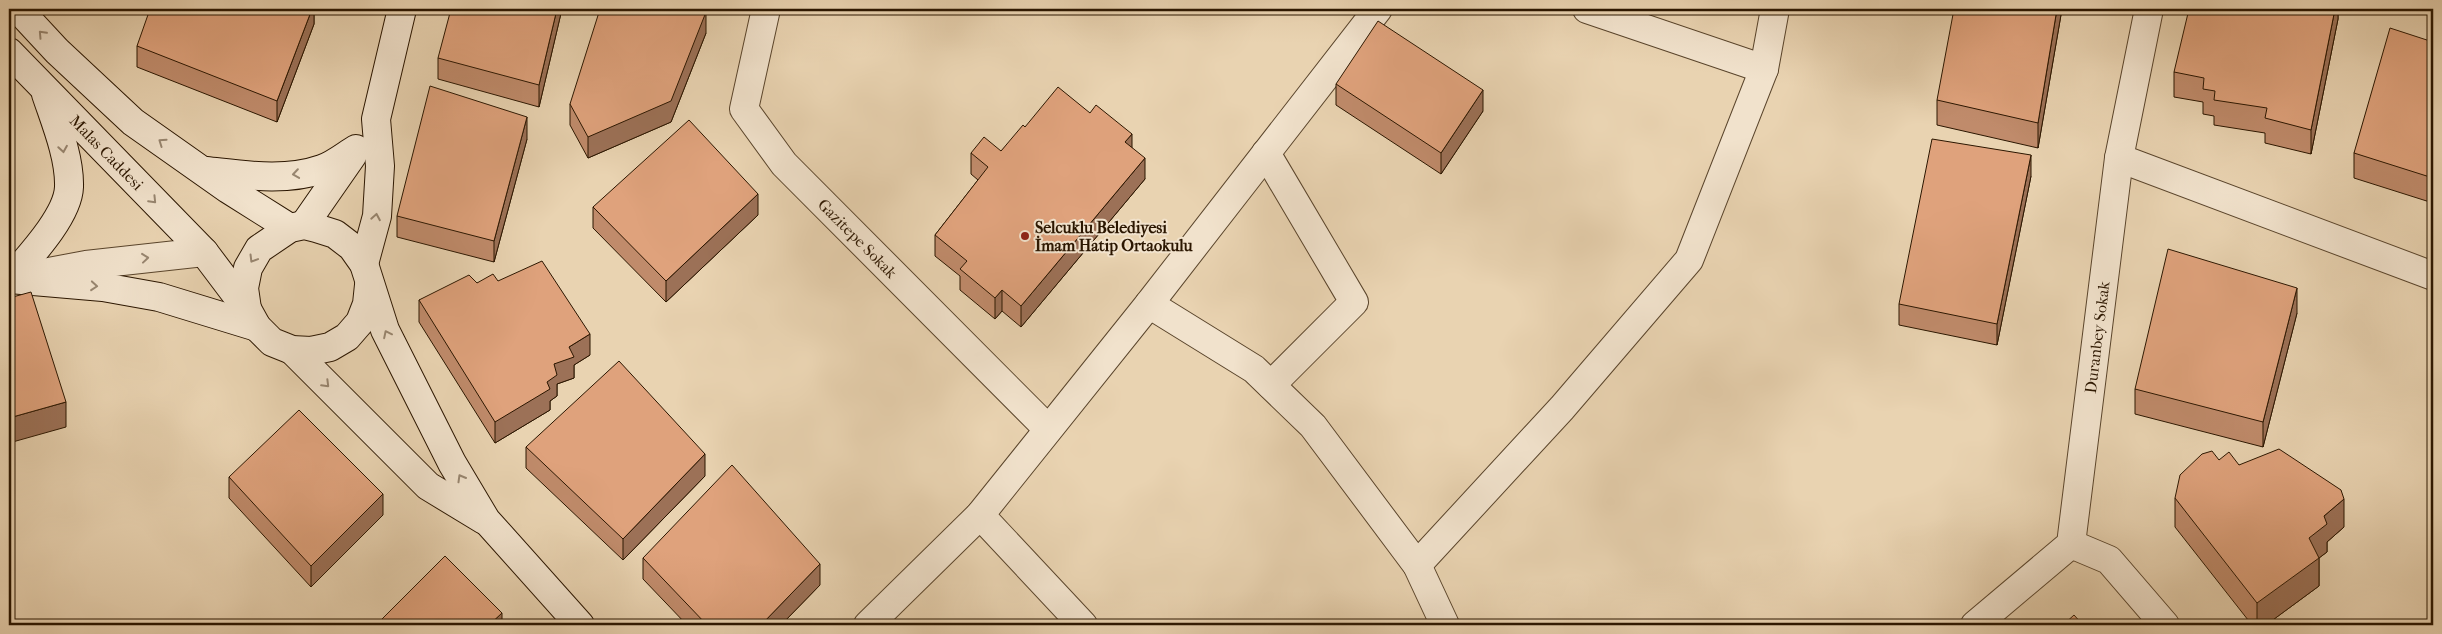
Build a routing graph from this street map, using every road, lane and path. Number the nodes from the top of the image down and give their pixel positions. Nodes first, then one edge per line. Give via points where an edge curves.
1 (18, 9) edge
2 (402, 9) edge
3 (1378, 9) edge
4 (1587, 9) edge
5 (1775, 9) edge
6 (2149, 9) edge
7 (760, 10) edge
8 (9, 52) edge
9 (1764, 69) junction
10 (42, 86) junction
11 (376, 120) junction
12 (356, 149) junction
13 (1266, 153) junction
14 (2119, 158) junction
15 (202, 170) junction
16 (297, 227) junction
17 (204, 252) junction
18 (366, 275) junction
19 (2433, 276) edge
20 (9, 279) edge
21 (1149, 304) junction
22 (252, 318) junction
23 (292, 350) junction
24 (1270, 385) junction
25 (1048, 429) junction
26 (980, 515) junction
27 (486, 520) junction
28 (2071, 544) junction
29 (1417, 565) junction
30 (572, 623) edge
31 (868, 625) edge
32 (1083, 625) edge
33 (1445, 625) edge
34 (1975, 625) edge
35 (2165, 625) edge

15 -> 1 street via 133,122 57,51
2 - 11 street
3 - 13 street
4 - 9 street
5 - 9 street
6 - 14 street, Duranbey Sokak
7 - 25 street, Gazitepe Sokak via 744,109 784,164
8 - 10 street, Malas Caddesi
9 - 29 street via 1690,260 1562,408
10 -> 17 street, Malas Caddesi
10 -> 20 street via 62,141 69,187 59,218
11 - 12 street
18 -> 11 street via 377,216 380,166
12 -> 15 street via 323,169 290,175 253,176
12 - 16 street
13 - 21 street
13 - 24 street via 1354,302
14 - 19 street
14 - 28 street, Duranbey Sokak
15 - 16 street
16 - 18 street via 335,234 352,247
16 -> 22 street via 259,250 248,268 244,288
20 -> 17 street via 86,264
17 - 22 street, Malas Caddesi
18 - 23 street via 367,304 360,322 347,337 330,347 311,352
27 -> 18 street via 452,463 385,330
20 -> 22 street via 103,287
21 - 24 street via 1254,369
21 - 25 street
22 - 23 street via 272,342
23 -> 27 street via 428,486
24 - 29 street via 1313,426
25 - 26 street
26 - 31 street
26 - 32 street
27 - 30 street
28 - 34 street
28 - 35 street via 2109,560
29 - 33 street

